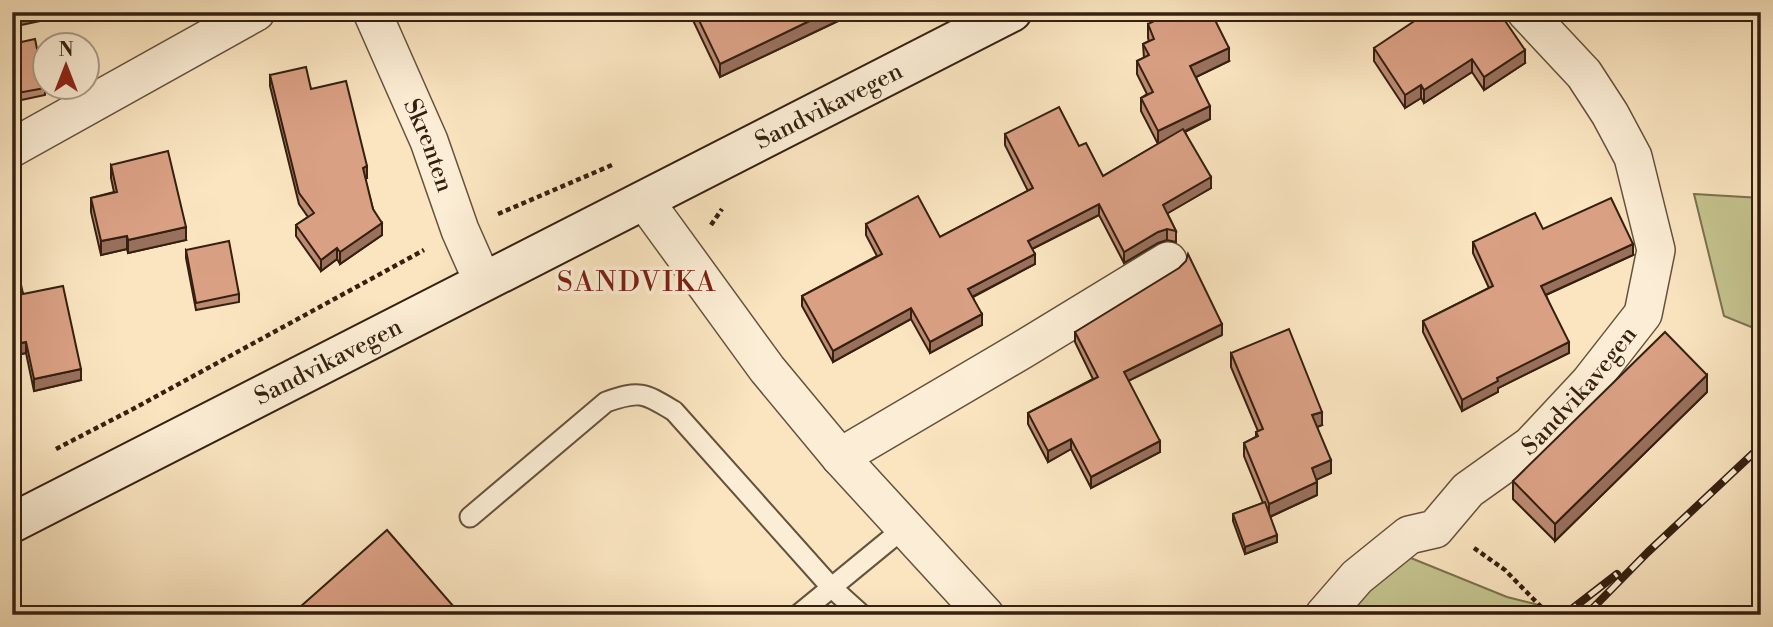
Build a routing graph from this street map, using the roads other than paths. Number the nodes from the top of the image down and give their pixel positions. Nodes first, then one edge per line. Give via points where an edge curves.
1 (256, 12) edge
2 (372, 12) edge
3 (1013, 12) edge
4 (1525, 12) edge
5 (12, 148) edge
6 (644, 200) junction
7 (1168, 261) dead end
8 (483, 282) junction
9 (840, 457) junction
10 (470, 517) dead end
11 (12, 523) edge
12 (904, 528) junction
13 (831, 587) junction
14 (798, 615) edge
15 (862, 615) edge
16 (985, 615) edge
17 (1324, 615) edge

1 - 5 street
2 - 8 street, Skrenten via 424,129
3 - 6 main road, Sandvikavegen
4 - 17 street, Sandvikavegen via 1584,74 1633,157 1656,250 1643,314 1589,383 1531,445 1468,490 1435,528 1409,534 1357,577
6 - 8 main road, Sandvikavegen
6 - 9 street via 767,369
7 - 9 street
8 - 11 main road, Sandvikavegen
9 - 12 street
10 - 13 lane via 606,402 625,395 647,395 674,411
12 - 13 lane
12 - 16 street
13 - 14 lane
13 - 15 lane

